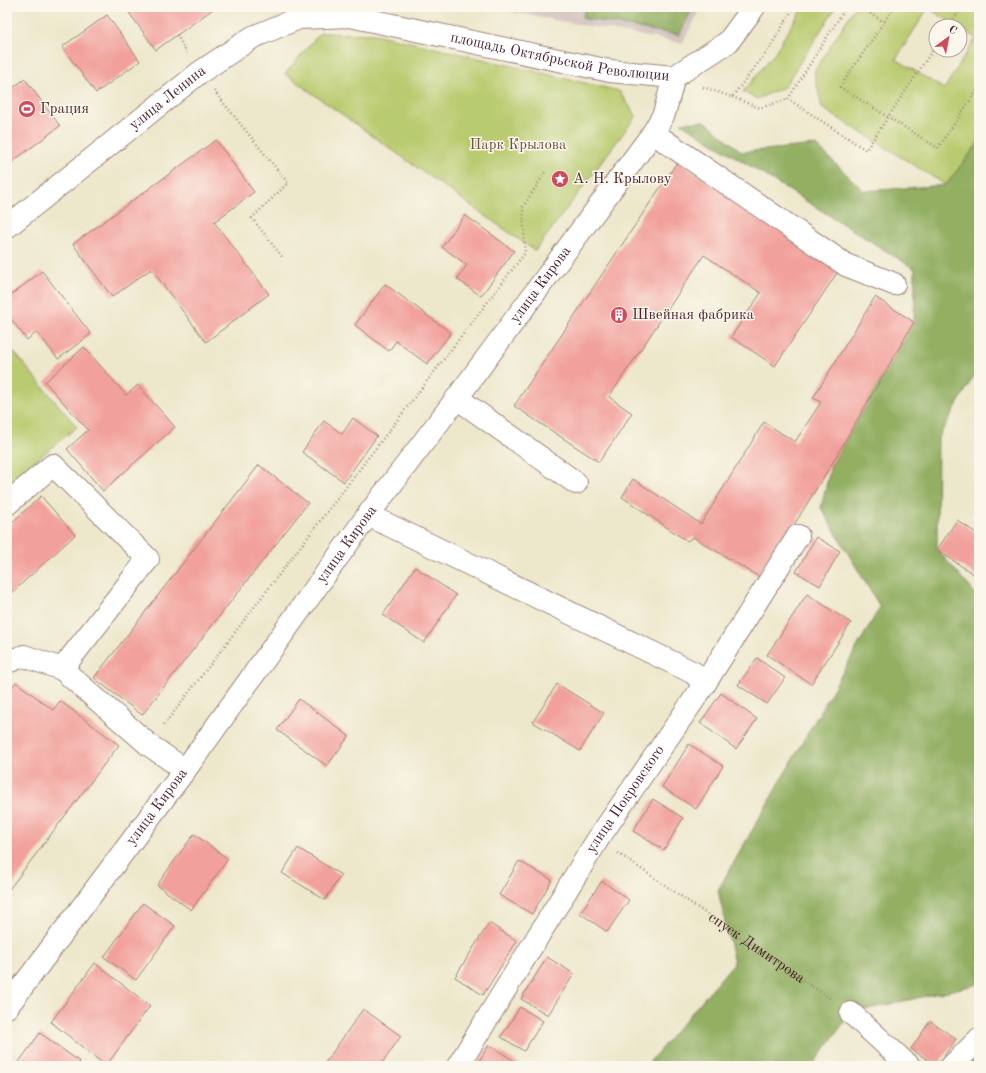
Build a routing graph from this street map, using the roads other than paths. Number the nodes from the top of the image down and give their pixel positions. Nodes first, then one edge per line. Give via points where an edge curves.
1 (754, 7) edge
2 (350, 12) edge
3 (674, 77) junction
4 (653, 133) junction
5 (7, 227) edge
6 (894, 284) dead end
7 (457, 398) junction
8 (576, 482) dead end
9 (7, 504) edge
10 (368, 515) junction
11 (798, 536) dead end
12 (7, 662) edge
13 (62, 669) junction
14 (704, 685) junction
15 (185, 770) junction
16 (7, 1007) edge
17 (851, 1012) road end
18 (979, 1039) edge
19 (458, 1066) edge
20 (909, 1066) edge
21 (952, 1066) edge

1 - 3 street, площадь Октябрьской Революции via 728,42
2 - 3 street, площадь Октябрьской Революции via 610,71
2 - 5 street, улица Ленина via 298,18 253,37 199,73
3 - 4 street, улица Кирова via 664,114
4 - 6 street via 846,265
4 - 7 street, улица Кирова
7 - 8 street
7 - 10 street, улица Кирова
9 - 13 street via 53,465 148,559
10 - 14 street via 694,673
10 - 15 street, улица Кирова
11 - 14 street, улица Покровского
12 - 13 street via 24,656
13 - 15 street via 148,745
14 - 19 street, улица Покровского via 598,839
15 - 16 street, улица Кирова
17 - 20 street
18 - 21 street

